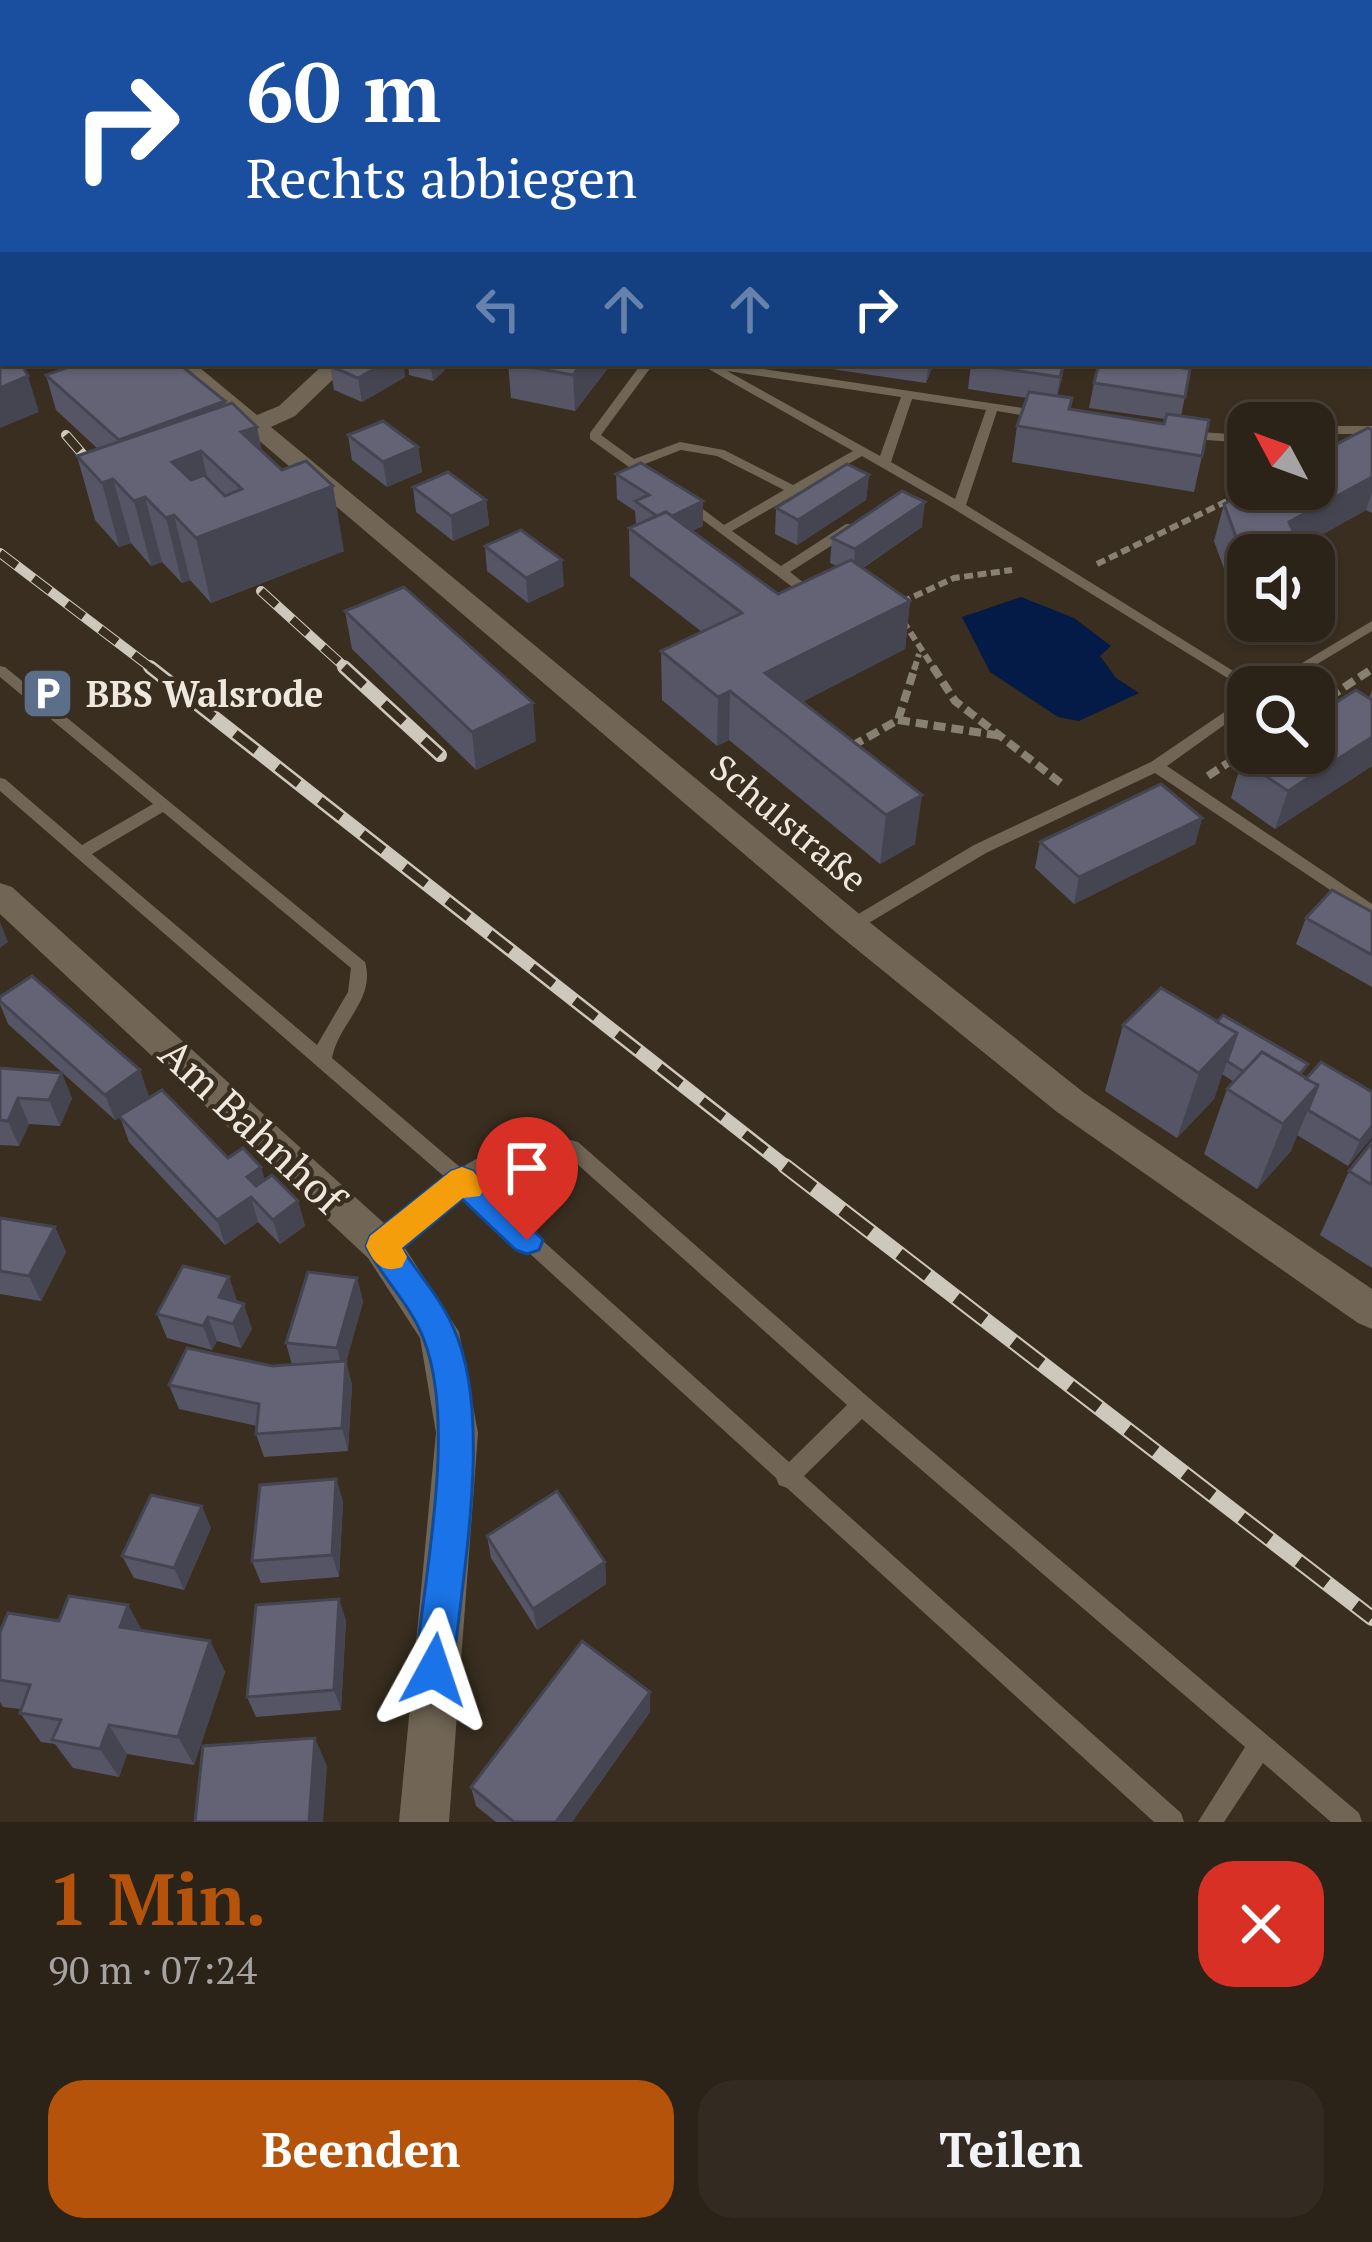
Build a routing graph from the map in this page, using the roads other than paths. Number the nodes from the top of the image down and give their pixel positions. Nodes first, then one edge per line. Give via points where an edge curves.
1 (183, 366) edge
2 (335, 366) edge
3 (646, 366) edge
4 (713, 366) edge
5 (723, 366) edge
6 (908, 394) junction
7 (993, 407) junction
8 (1059, 417) edge
9 (254, 424) junction
10 (1335, 430) edge
11 (1372, 430) edge
12 (1171, 433) edge
13 (1227, 438) edge
14 (862, 451) junction
15 (884, 463) junction
16 (632, 464) junction
17 (793, 490) junction
18 (959, 506) junction
19 (854, 524) edge
20 (724, 530) junction
21 (782, 572) junction
22 (812, 595) edge
23 (1372, 625) edge
24 (1305, 666) edge
25 (0, 670) edge
26 (1227, 671) edge
27 (1227, 716) edge
28 (1156, 766) junction
29 (0, 783) edge
30 (165, 804) junction
31 (81, 853) junction
32 (0, 896) edge
33 (1372, 912) edge
34 (850, 926) junction
35 (322, 1061) junction
36 (462, 1180) junction
37 (382, 1246) junction
38 (1372, 1311) edge
39 (862, 1405) junction
40 (787, 1478) junction
41 (1259, 1747) junction
42 (424, 1822) edge
43 (1172, 1822) edge
44 (1210, 1822) edge
45 (1349, 1822) edge

1 - 9 street, Schulstraße
2 - 9 street via 287,411
3 - 16 lane via 594,436
4 - 14 lane
5 - 6 lane
6 - 7 lane
6 - 15 lane
7 - 8 lane
7 - 18 lane
9 - 34 street, Schulstraße
10 - 11 lane
12 - 13 lane
14 - 15 lane
14 - 17 lane
15 - 18 lane
16 - 17 lane via 680,446 720,453
16 - 20 lane
17 - 20 lane
18 - 26 lane
19 - 21 lane
20 - 21 lane
21 - 22 lane
23 - 24 lane
25 - 30 lane
27 - 28 lane
28 - 33 lane
28 - 34 lane via 980,849
29 - 31 lane
30 - 31 lane
30 - 35 lane via 359,966 362,981 323,1043
31 - 35 lane
32 - 37 street, Am Bahnhof
34 - 38 street, Schulstraße via 1070,1102
35 - 36 lane
36 - 37 lane
36 - 39 lane via 512,1146 547,1139 572,1147
36 - 40 lane
37 - 42 street, Am Bahnhof via 439,1332 457,1432
39 - 40 lane
39 - 41 lane
40 - 43 lane
41 - 44 lane
41 - 45 lane

